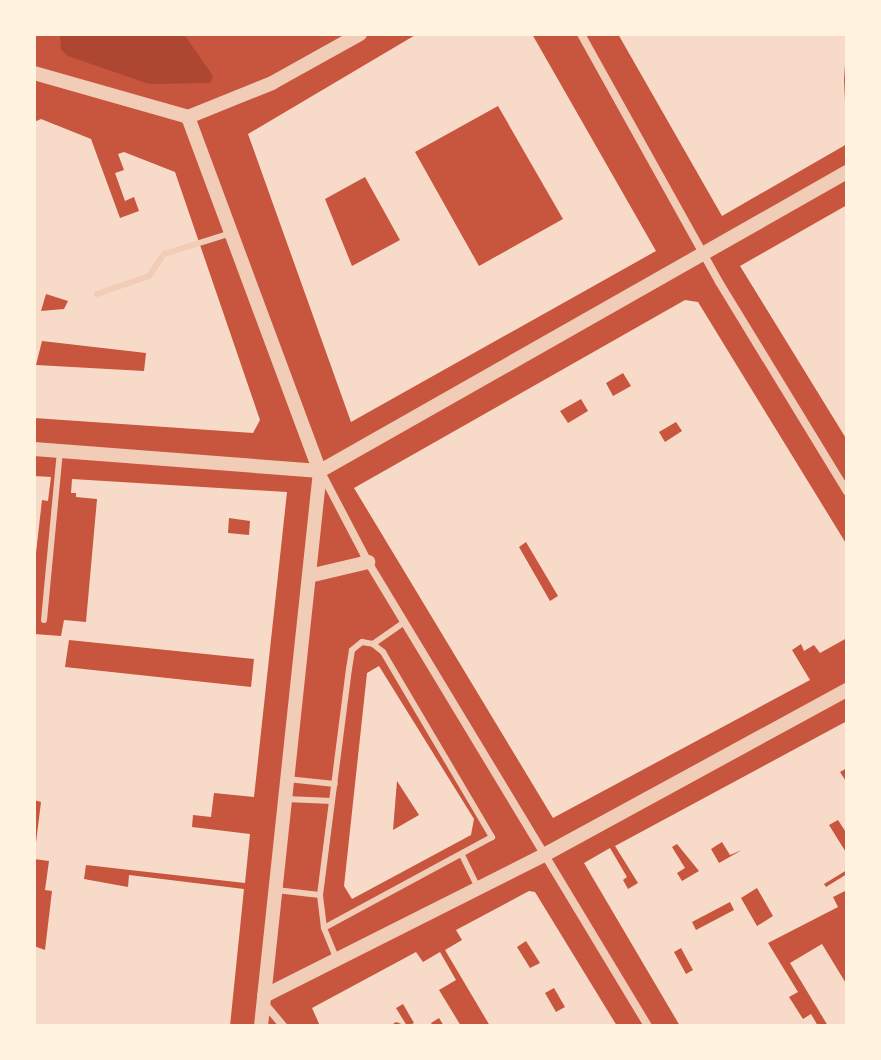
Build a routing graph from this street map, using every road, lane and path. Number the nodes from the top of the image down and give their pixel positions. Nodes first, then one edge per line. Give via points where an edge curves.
1 (360, 34) edge
2 (581, 34) edge
3 (34, 73) edge
4 (188, 117) junction
5 (847, 172) edge
6 (231, 233) junction
7 (704, 254) junction
8 (97, 294) dead end
9 (34, 449) edge
10 (60, 451) junction
11 (320, 471) junction
12 (847, 492) edge
13 (368, 562) junction
14 (309, 576) junction
15 (44, 620) dead end
16 (404, 622) junction
17 (373, 644) junction
18 (847, 690) edge
19 (287, 779) junction
20 (335, 784) junction
21 (286, 799) junction
22 (332, 801) junction
23 (462, 855) junction
24 (544, 855) junction
25 (478, 888) junction
26 (275, 890) junction
27 (320, 895) junction
28 (324, 928) junction
29 (336, 959) junction
30 (264, 999) junction
31 (261, 1026) edge
32 (283, 1026) edge
33 (648, 1026) edge

1 - 4 street via 272,83
2 - 7 street
3 - 4 street
4 - 6 street
5 - 7 street
6 - 8 lane via 164,254 149,276
6 - 11 street
7 - 11 street
7 - 12 street
9 - 10 street
10 - 11 street
10 - 15 lane
11 - 13 street
11 - 14 street
13 - 14 street
13 - 16 street
14 - 19 street
16 - 17 lane
16 - 24 street
17 - 20 lane via 362,642 352,650
17 - 23 lane via 383,652 490,829 492,837
18 - 24 street
19 - 20 lane
19 - 21 street
20 - 22 lane
21 - 22 lane
21 - 26 street
22 - 27 lane
23 - 25 lane
23 - 28 lane
24 - 25 street
24 - 33 street
25 - 29 street
26 - 27 lane
26 - 30 street
27 - 28 lane
28 - 29 lane
29 - 30 street
30 - 31 street
30 - 32 street

